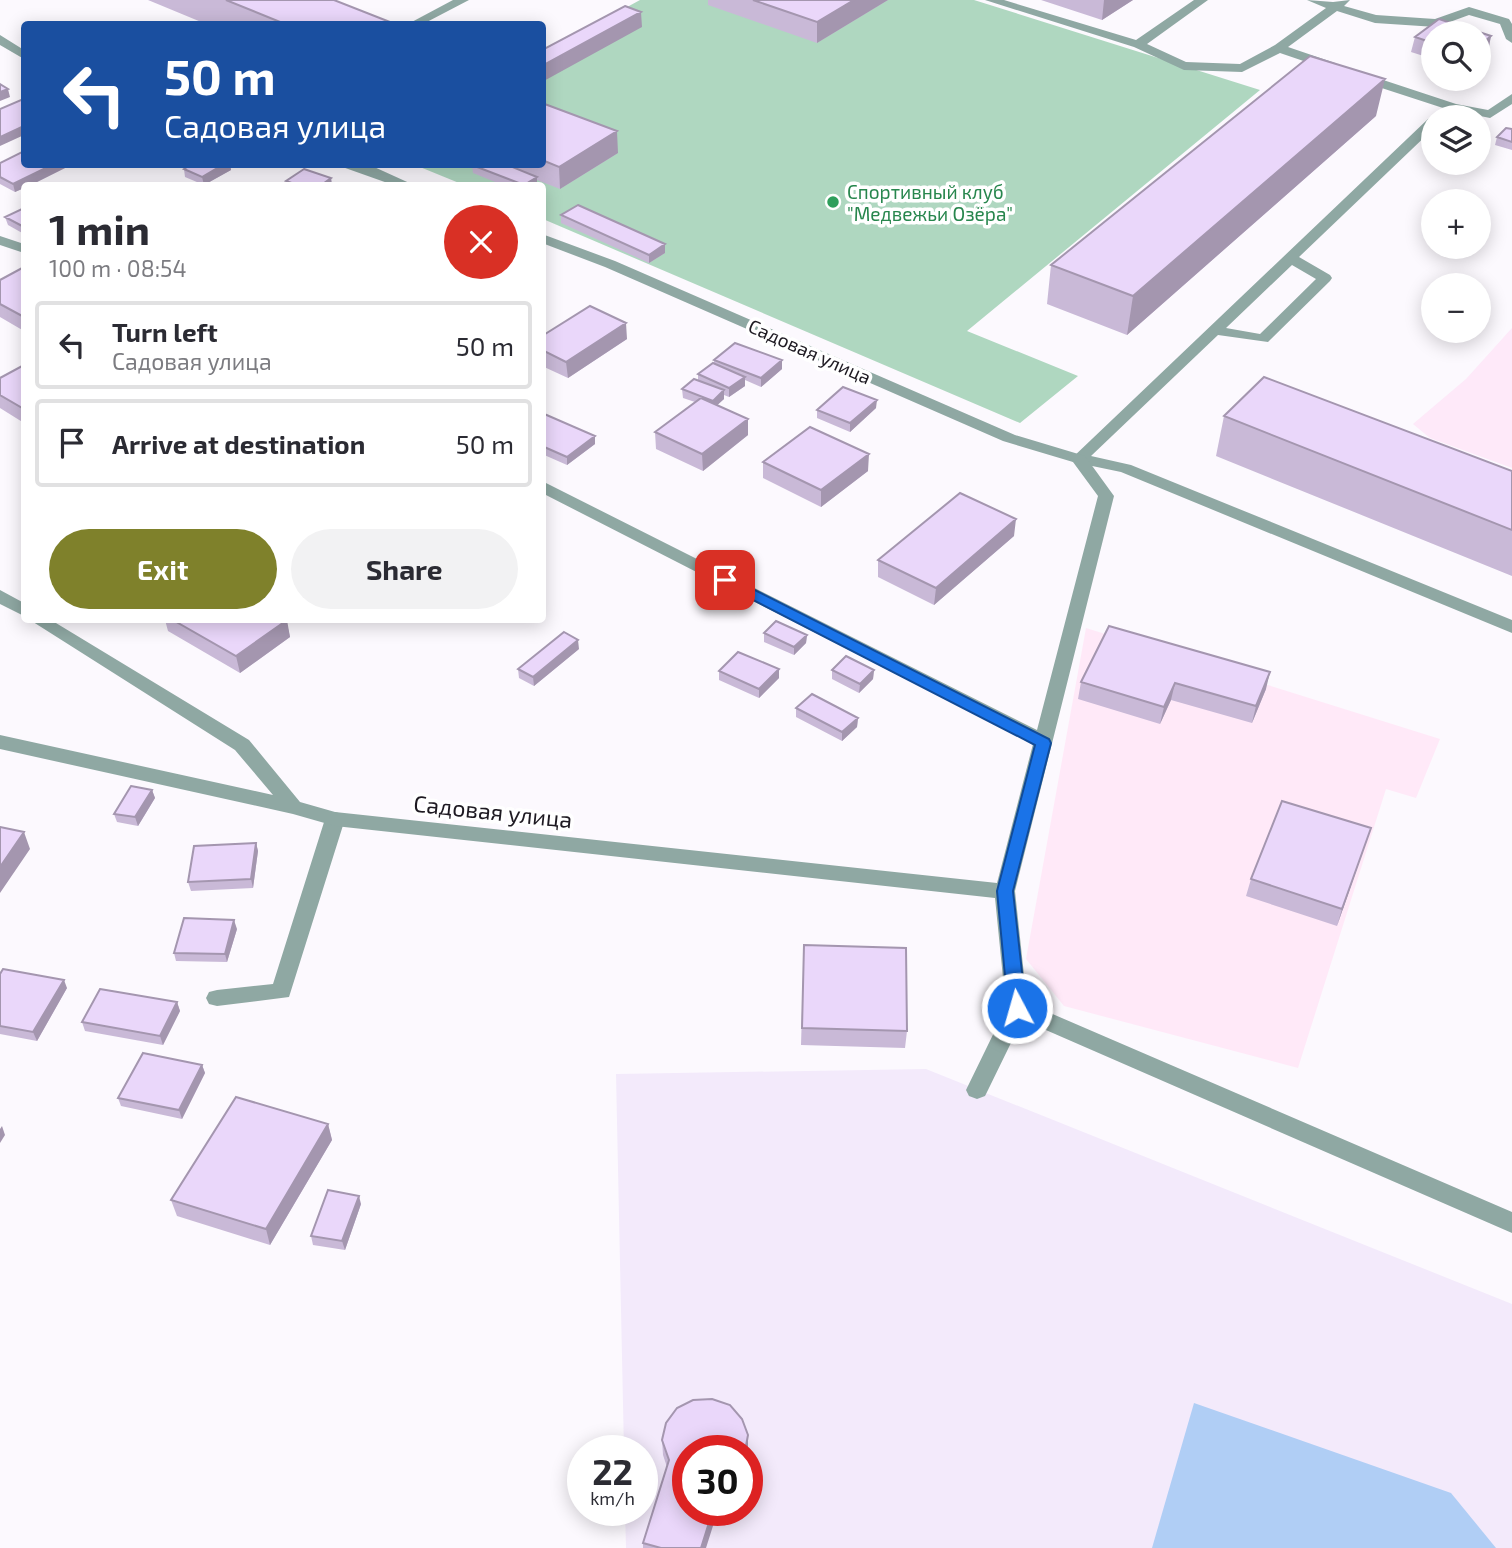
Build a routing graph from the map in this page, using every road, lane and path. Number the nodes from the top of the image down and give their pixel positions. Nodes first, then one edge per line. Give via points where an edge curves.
1 (463, 0) edge
2 (991, 0) edge
3 (1202, 0) edge
4 (1312, 0) edge
5 (1340, 3) edge
6 (420, 21) edge
7 (0, 39) edge
8 (1512, 39) edge
9 (1138, 44) junction
10 (1279, 48) junction
11 (21, 53) edge
12 (1512, 99) edge
13 (1446, 105) edge
14 (1491, 113) edge
15 (1421, 133) edge
16 (362, 168) edge
17 (399, 182) edge
18 (0, 240) edge
19 (546, 240) edge
20 (21, 248) edge
21 (1289, 257) junction
22 (1214, 330) junction
23 (1079, 459) junction
24 (546, 488) edge
25 (0, 596) edge
26 (21, 608) edge
27 (44, 623) edge
28 (1512, 627) edge
29 (0, 742) edge
30 (1044, 743) junction
31 (293, 807) junction
32 (335, 819) junction
33 (1005, 891) junction
34 (217, 998) dead end
35 (1017, 1008) junction
36 (977, 1090) dead end
37 (1512, 1223) edge

1 - 6 street
2 - 9 street
3 - 9 street
4 - 5 street
5 - 8 street via 1375,19 1436,23 1469,11 1505,22
5 - 10 street
7 - 11 street
9 - 10 street via 1184,66 1242,68
10 - 13 street
12 - 14 street
15 - 21 street
16 - 17 street
18 - 20 street
19 - 23 street, Садовая улица via 1009,438
21 - 22 street
21 - 22 street via 1325,278 1263,339
22 - 23 street
23 - 28 street, Садовая улица via 1125,468
23 - 30 street via 1107,496
24 - 30 street
25 - 26 street
27 - 31 street via 242,745
29 - 31 street, Садовая улица
30 - 33 street
31 - 32 street, Садовая улица
32 - 33 street, Садовая улица
32 - 34 street via 281,991
33 - 35 street
35 - 36 street
35 - 37 street

